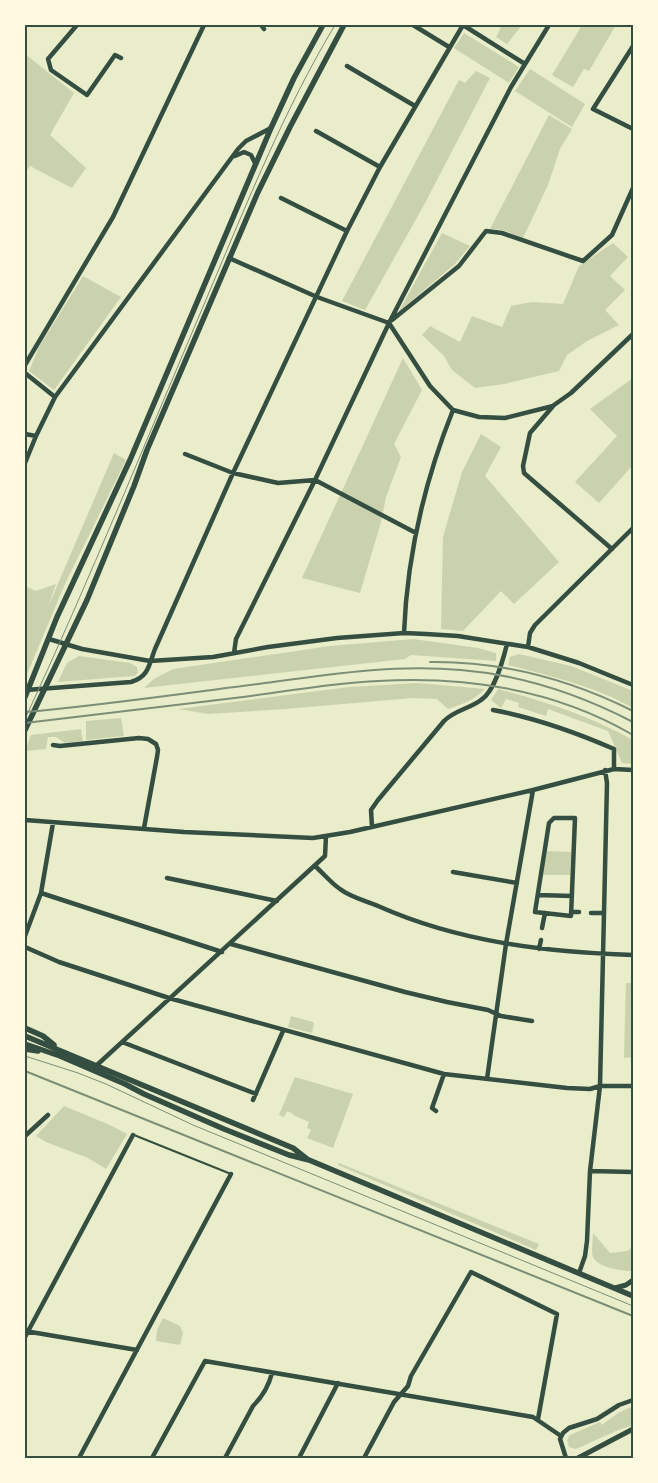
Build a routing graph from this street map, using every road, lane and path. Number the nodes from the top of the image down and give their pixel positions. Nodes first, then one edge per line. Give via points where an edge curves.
1 (77, 25) edge
2 (204, 25) edge
3 (323, 25) edge
4 (344, 25) edge
5 (413, 25) edge
6 (463, 25) edge
7 (549, 25) edge
8 (633, 46) edge
9 (449, 47) junction
10 (121, 58) dead end
11 (525, 64) junction
12 (347, 66) dead end
13 (415, 106) junction
14 (271, 128) junction
15 (633, 129) edge
16 (316, 131) dead end
17 (232, 158) junction
18 (255, 163) junction
19 (380, 167) junction
20 (633, 188) edge
21 (281, 198) dead end
22 (347, 231) junction
23 (229, 258) junction
24 (317, 297) junction
25 (389, 323) junction
26 (633, 334) edge
27 (26, 359) edge
28 (25, 365) edge
29 (25, 373) edge
30 (55, 397) junction
31 (554, 405) junction
32 (453, 410) junction
33 (25, 434) edge
34 (36, 436) junction
35 (185, 454) dead end
36 (25, 463) edge
37 (234, 473) junction
38 (314, 480) junction
39 (633, 528) edge
40 (416, 533) junction
41 (612, 549) junction
42 (404, 633) junction
43 (49, 639) junction
44 (507, 644) junction
45 (66, 645) junction
46 (528, 647) junction
47 (234, 653) junction
48 (150, 661) junction
49 (633, 685) edge
50 (25, 690) edge
51 (25, 697) edge
52 (493, 710) dead end
53 (25, 730) edge
54 (54, 745) dead end
55 (614, 769) junction
56 (605, 770) junction
57 (633, 770) edge
58 (533, 790) junction
59 (25, 820) edge
60 (53, 823) junction
61 (372, 827) junction
62 (144, 828) junction
63 (326, 836) junction
64 (315, 866) junction
65 (453, 872) dead end
66 (167, 878) dead end
67 (517, 883) junction
68 (41, 893) junction
69 (538, 894) junction
70 (572, 896) junction
71 (277, 901) junction
72 (571, 912) junction
73 (579, 912) dead end
74 (545, 913) junction
75 (591, 913) dead end
76 (604, 913) junction
77 (542, 928) dead end
78 (25, 936) edge
79 (541, 940) dead end
80 (230, 944) junction
81 (506, 944) junction
82 (25, 948) edge
83 (539, 949) junction
84 (222, 952) junction
85 (604, 954) junction
86 (633, 955) edge
87 (170, 998) junction
88 (495, 1013) junction
89 (532, 1021) dead end
90 (25, 1028) edge
91 (283, 1031) junction
92 (25, 1036) edge
93 (122, 1042) junction
94 (25, 1044) edge
95 (25, 1049) edge
96 (60, 1050) junction
97 (46, 1052) junction
98 (97, 1065) junction
99 (444, 1074) junction
100 (487, 1079) junction
101 (600, 1086) junction
102 (633, 1086) edge
103 (256, 1094) junction
104 (253, 1100) dead end
105 (436, 1112) dead end
106 (48, 1115) dead end
107 (133, 1135) joint
108 (25, 1136) edge
109 (309, 1160) junction
110 (590, 1171) junction
111 (633, 1172) edge
112 (231, 1174) joint
113 (578, 1273) junction
114 (633, 1280) edge
115 (615, 1288) junction
116 (633, 1296) edge
117 (27, 1331) edge
118 (25, 1337) edge
119 (136, 1350) junction
120 (272, 1373) junction
121 (338, 1383) junction
122 (401, 1394) junction
123 (633, 1400) edge
124 (538, 1419) junction
125 (633, 1429) edge
126 (561, 1436) junction
127 (79, 1458) edge
128 (152, 1458) edge
129 (225, 1458) edge
130 (299, 1458) edge
131 (364, 1458) edge
132 (566, 1458) edge
133 (578, 1458) edge

1 - 10 street via 48,60 51,70 87,95 115,54
2 - 27 street via 113,217
3 - 14 main road
4 - 23 main road via 266,174
5 - 9 street
6 - 9 street
6 - 11 street
7 - 11 street
8 - 15 street via 593,109
9 - 13 street
11 - 25 street
12 - 13 street
13 - 19 street
14 - 17 street via 246,141
14 - 18 main road
16 - 19 street
17 - 18 street via 244,152 251,155
17 - 30 street
18 - 43 main road via 130,460
19 - 22 street
20 - 25 street via 612,235 583,261 502,233 486,231 459,266
21 - 22 street
22 - 24 street
23 - 24 street
23 - 45 main road
24 - 25 street
24 - 37 street
25 - 32 street via 430,386
25 - 38 street
26 - 31 street
27 - 28 street
29 - 30 street
30 - 34 street
31 - 32 street via 505,418 479,417
31 - 41 street via 530,433 524,473
32 - 40 street via 432,471
33 - 34 street
34 - 36 street
35 - 37 street
37 - 38 street via 278,482
37 - 48 street
38 - 40 street
38 - 47 street via 236,639
39 - 41 street
40 - 42 street
41 - 46 street via 535,625
42 - 44 street via 458,636
42 - 47 street via 337,638
43 - 45 street
43 - 51 main road
44 - 46 street
44 - 61 street via 502,663 482,700 453,713 444,721 378,800 372,810
45 - 48 street
45 - 53 main road
46 - 49 street via 580,663
47 - 48 street
48 - 50 street via 147,672 138,680
52 - 55 street via 559,726 614,749
54 - 62 street via 139,738 156,744 158,750
55 - 56 street
55 - 57 street
56 - 58 street
56 - 76 street
58 - 61 street
58 - 67 street
59 - 60 street
60 - 62 street
60 - 68 street
61 - 63 street
62 - 63 street via 285,838
63 - 64 street via 325,856
64 - 71 street
64 - 81 street via 340,890 401,916 465,936
65 - 67 street
66 - 71 street
67 - 81 street
68 - 78 street
68 - 84 street
69 - 70 street
69 - 70 street via 549,823 554,818 575,818
69 - 74 street via 535,912
70 - 72 street
71 - 80 street
72 - 73 street
72 - 74 street via 570,916
74 - 77 street
75 - 76 street
76 - 85 street
79 - 83 street
80 - 84 street
80 - 88 street
81 - 83 street
81 - 88 street
82 - 87 street
83 - 85 street
84 - 87 street
85 - 86 street
85 - 101 street
87 - 91 street
87 - 93 street
88 - 89 street
88 - 100 street
90 - 96 main road via 43,1036
91 - 99 street
91 - 103 street
92 - 96 main road
93 - 98 street
93 - 103 street
94 - 97 main road
95 - 97 main road
96 - 98 main road
97 - 109 main road via 224,1129
98 - 109 main road via 293,1148
99 - 100 street
99 - 105 street via 432,1108
100 - 101 street via 590,1089
101 - 102 street
101 - 110 street
103 - 104 street
106 - 108 street
107 - 112 lane
107 - 117 street
109 - 113 main road
110 - 111 street
110 - 113 street via 587,1241
112 - 119 street
113 - 115 main road
114 - 115 street
115 - 116 main road
117 - 118 street
117 - 119 street
119 - 127 street
120 - 121 street
120 - 128 street via 205,1361
120 - 129 street
121 - 122 street
121 - 130 street
122 - 124 street
122 - 124 street via 471,1272 557,1314
122 - 131 street
123 - 126 street via 597,1420 569,1428
124 - 126 street
125 - 133 street
126 - 132 street via 560,1443

